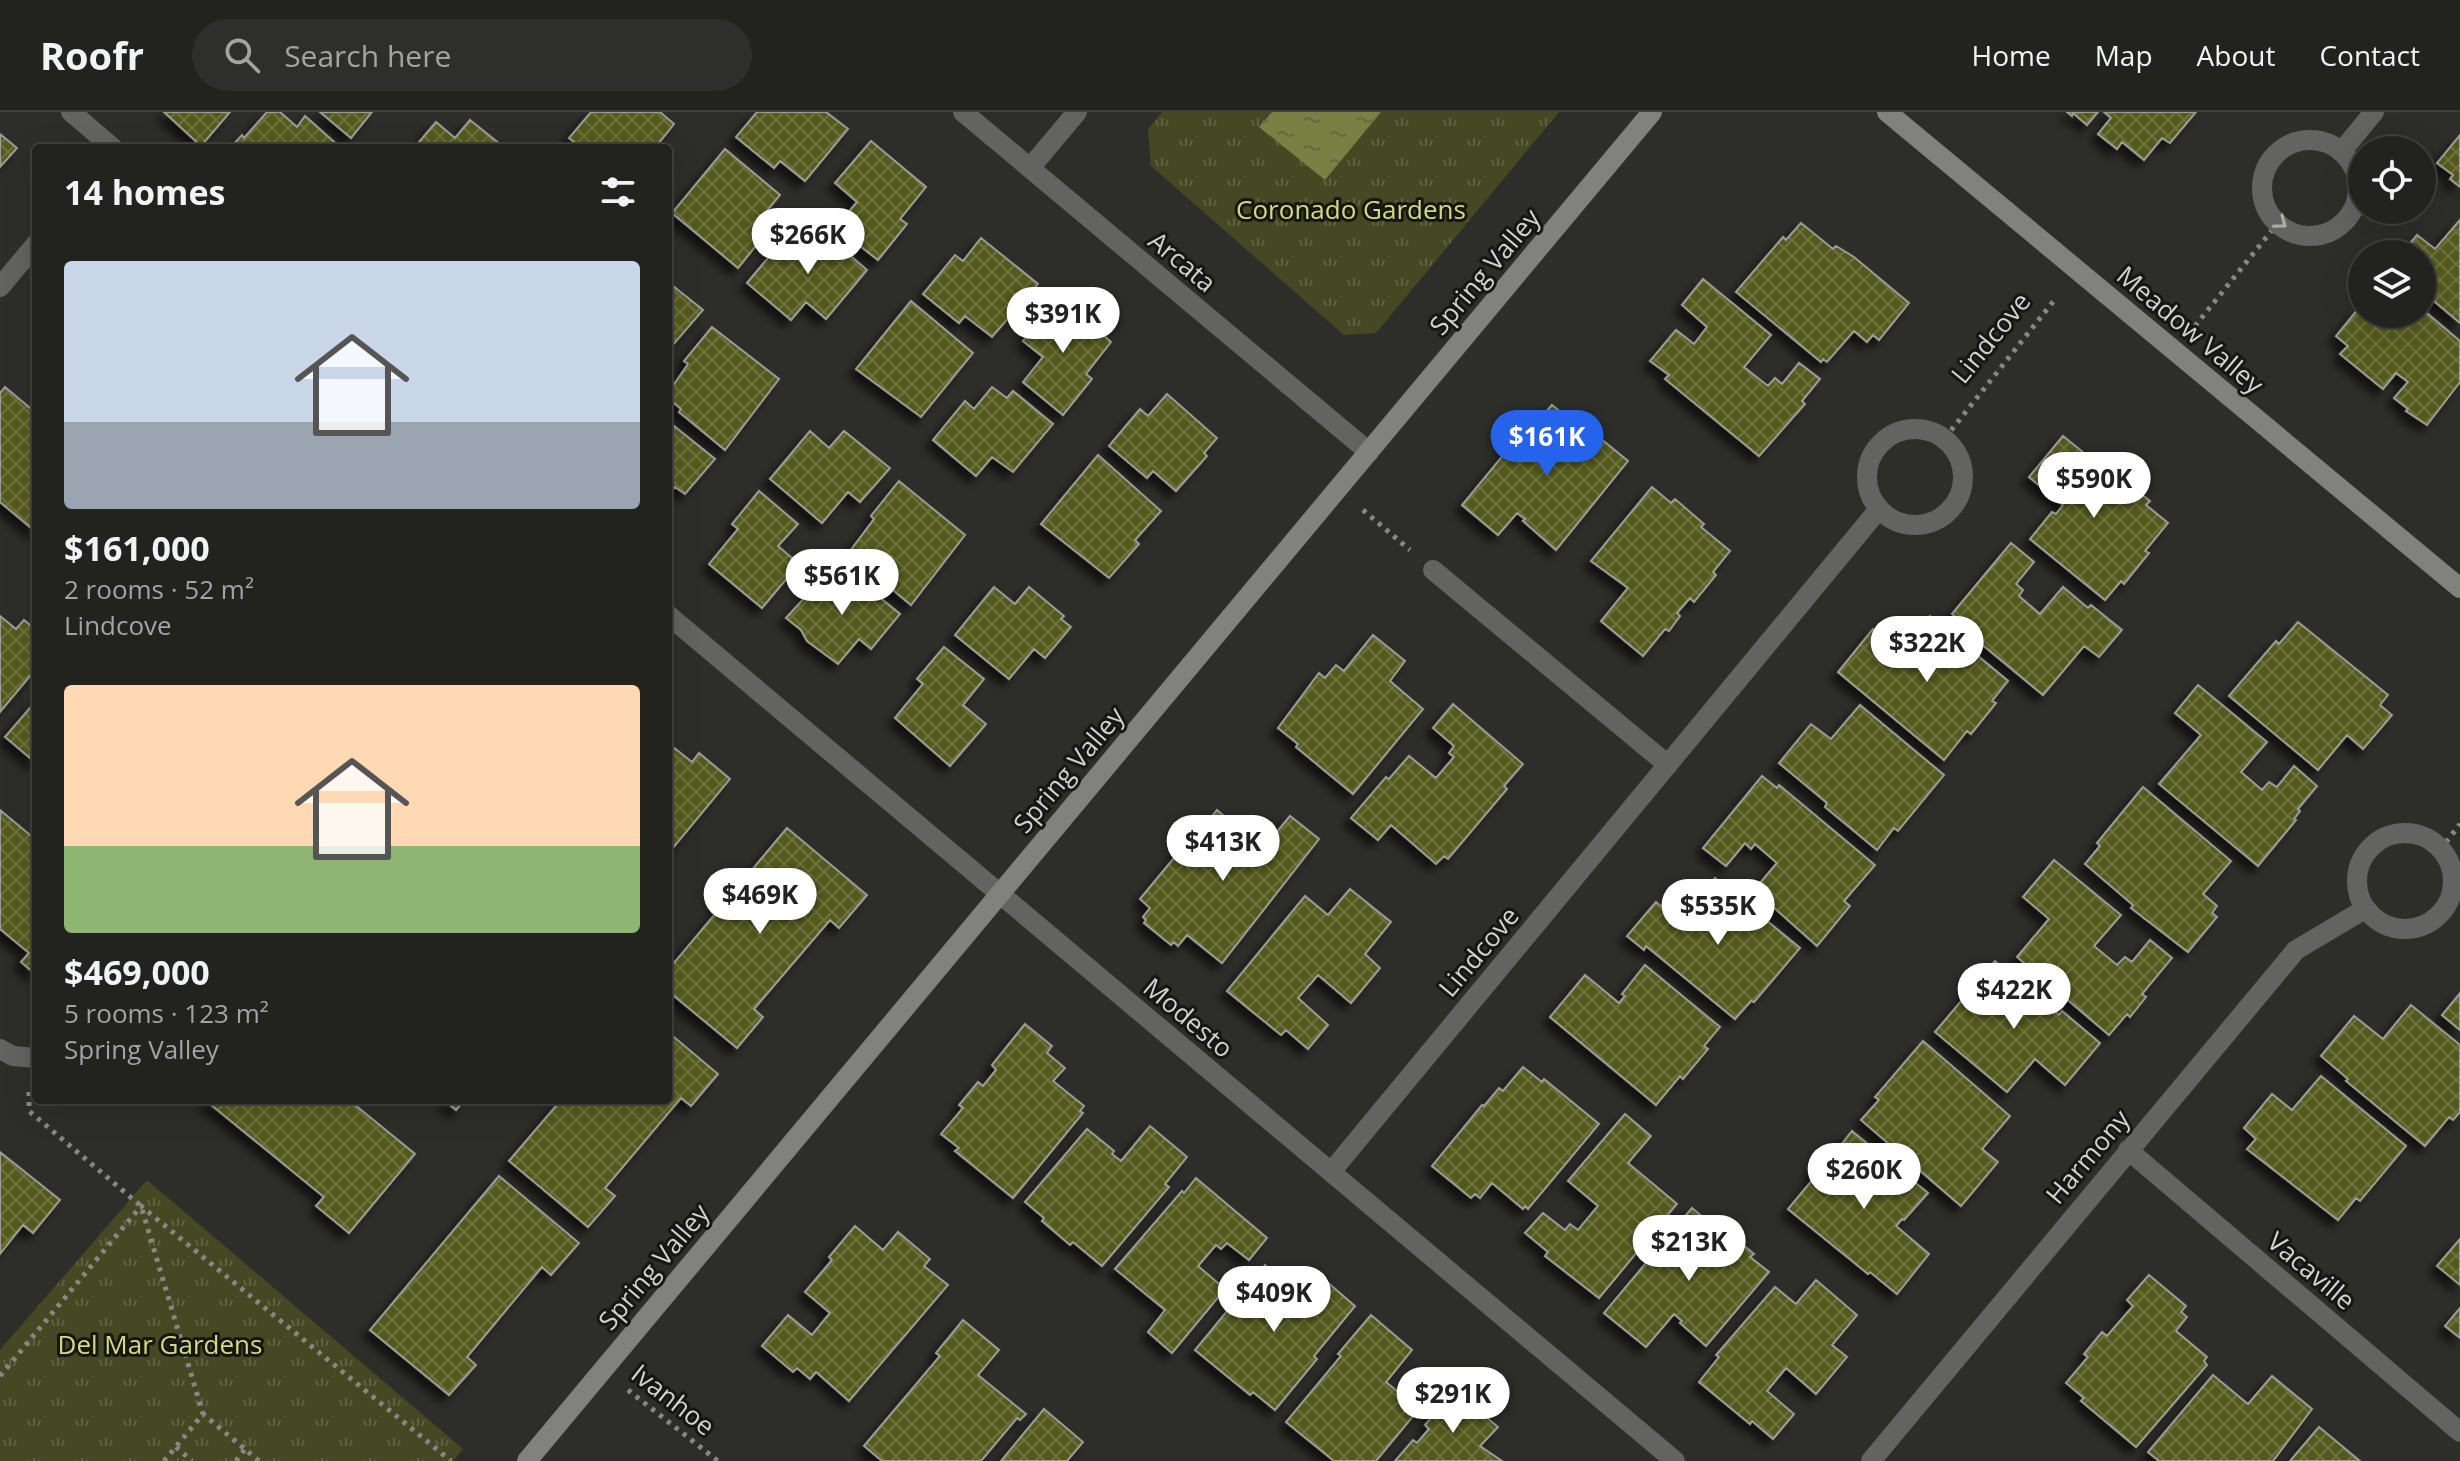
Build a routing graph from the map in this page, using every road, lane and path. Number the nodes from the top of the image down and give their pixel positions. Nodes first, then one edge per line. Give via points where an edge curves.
1 (71, 112) edge
2 (963, 112) edge
3 (1077, 112) edge
4 (1652, 112) edge
5 (1887, 112) edge
6 (2374, 112) edge
7 (108, 144) edge
8 (2342, 151) junction
9 (1030, 168) junction
10 (2277, 224) junction
11 (32, 249) edge
12 (2078, 271) junction
13 (0, 287) edge
14 (2175, 351) junction
15 (1945, 438) junction
16 (1369, 452) junction
17 (1338, 488) junction
18 (1879, 509) junction
19 (1433, 570) joint
20 (2460, 588) edge
21 (672, 618) edge
22 (1668, 765) junction
23 (2460, 824) edge
24 (2440, 850) junction
25 (999, 894) junction
26 (2365, 909) junction
27 (0, 1049) edge
28 (32, 1058) edge
29 (2128, 1150) junction
30 (1331, 1172) junction
31 (141, 1206) junction
32 (603, 1370) junction
33 (0, 1376) edge
34 (203, 1414) junction
35 (2460, 1432) edge
36 (176, 1447) junction
37 (245, 1449) junction
38 (164, 1461) edge
39 (192, 1461) edge
40 (236, 1461) edge
41 (259, 1461) edge
42 (451, 1461) edge
43 (527, 1461) edge
44 (718, 1461) edge
45 (1675, 1461) edge
46 (1871, 1461) edge

1 - 7 street
2 - 9 street, Arcata
3 - 9 street
4 - 16 street, Spring Valley
5 - 12 street, Meadow Valley
6 - 8 street
8 - 10 street via 2321,140 2298,141 2277,152 2264,171 2261,194
10 -> 8 street via 2311,236 2333,231 2350,215 2358,193 2356,170
9 - 16 street, Arcata
10 - 14 path
11 - 13 street
12 - 14 street, Meadow Valley
12 - 15 path, Lindcove
14 - 20 street, Meadow Valley
15 - 18 street via 1920,428 1896,431 1877,445 1867,466 1867,489
15 - 18 street via 1957,453 1963,476 1958,499 1942,516 1921,525 1898,523
16 - 17 street, Spring Valley
17 - 19 path
17 - 25 street, Spring Valley
18 - 22 street, Lindcove
19 - 22 street
21 - 25 street, Modesto
22 - 30 street, Lindcove
23 - 24 path
24 - 26 street via 2416,834 2392,834 2372,845 2359,865 2356,887
24 - 26 street via 2450,863 2453,887 2445,908 2428,924 2406,930 2383,924
25 - 30 street, Modesto
25 - 32 street, Spring Valley
26 - 29 street, Harmony via 2296,950
27 - 28 street
28 - 31 path via 29,1111
29 - 35 street, Vacaville
29 - 46 street, Harmony
30 - 45 street, Modesto
31 - 33 path
31 - 34 path
31 - 42 path
32 - 43 street, Spring Valley
32 - 44 path, Ivanhoe
34 - 36 path
34 - 37 path
36 - 38 path
36 - 39 path
37 - 40 path
37 - 41 path

